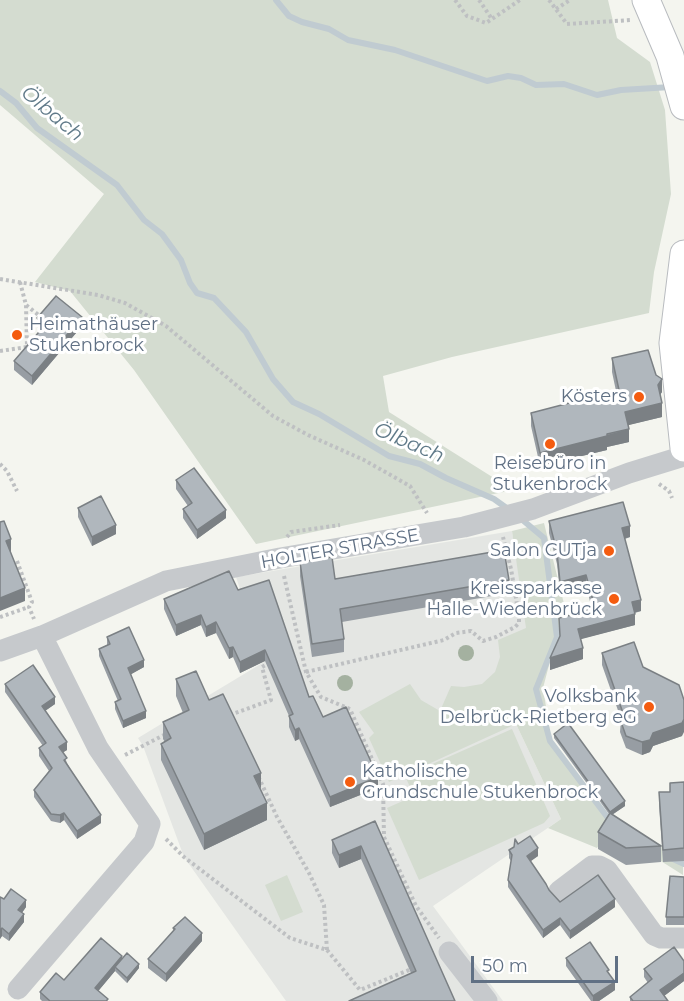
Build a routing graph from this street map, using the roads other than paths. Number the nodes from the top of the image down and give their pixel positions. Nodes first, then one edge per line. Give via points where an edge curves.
1 (641, 10) edge
2 (684, 106) edge
3 (684, 254) edge
4 (684, 448) edge
5 (684, 456) edge
6 (42, 636) junction
7 (0, 651) edge
8 (559, 891) dead end
9 (684, 938) edge
10 (449, 952) road end
11 (18, 989) dead end
12 (487, 1001) edge

1 - 2 main road via 670,56
3 - 4 main road via 673,343
5 - 6 street, HOLTER STRASSE via 512,515 166,581
6 - 7 street, HOLTER STRASSE
6 - 11 street via 98,748 150,824 144,842
8 - 9 street via 592,866 599,866 607,870 654,935
10 - 12 street

